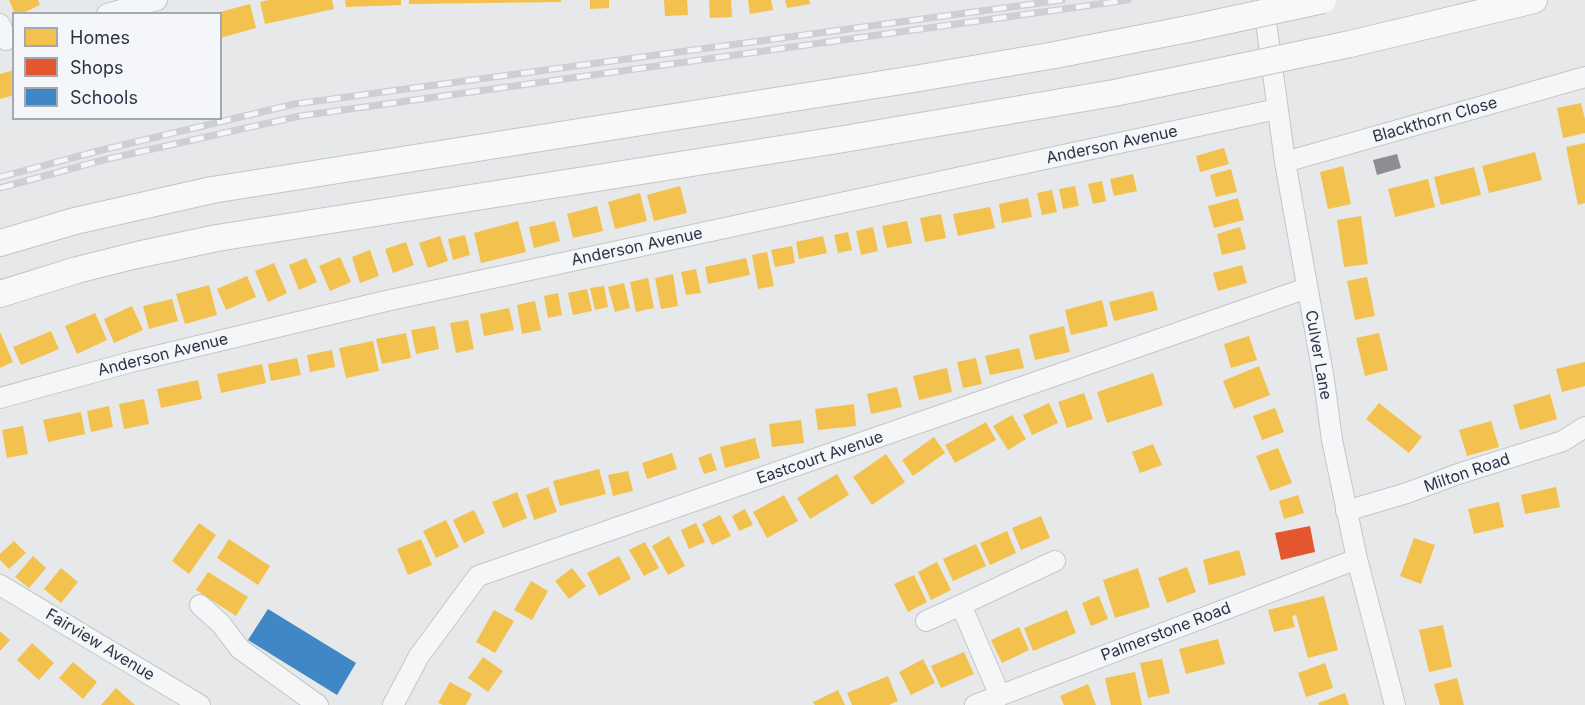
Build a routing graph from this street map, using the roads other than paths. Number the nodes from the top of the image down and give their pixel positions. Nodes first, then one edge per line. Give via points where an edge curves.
1 (157, 0) edge
2 (1263, 0) edge
3 (1323, 0) edge
4 (1534, 0) edge
5 (114, 12) edge
6 (1585, 77) edge
7 (1277, 109) junction
8 (1285, 162) junction
9 (0, 243) edge
10 (1307, 288) junction
11 (0, 294) edge
12 (0, 398) edge
13 (1585, 427) edge
14 (1346, 511) junction
15 (1357, 559) junction
16 (1055, 561) dead end
17 (0, 585) edge
18 (200, 605) dead end
19 (961, 605) junction
20 (926, 621) dead end
21 (1000, 696) junction
22 (200, 705) edge
23 (318, 705) edge
24 (393, 705) edge
25 (975, 705) edge
26 (1395, 705) edge

1 - 5 street
2 - 7 street, Culver Lane
3 - 9 main road, bridge via 1055,55 212,190 115,211
4 - 11 main road, bridge via 1350,44 1071,101 217,238 107,262
6 - 8 street, Blackthorn Close
7 - 8 street, Culver Lane
7 - 12 street, Anderson Avenue via 386,301
8 - 10 street, Culver Lane
10 - 14 street, Culver Lane
10 - 24 street, Eastcourt Avenue via 478,576 419,656
13 - 14 street, Milton Road via 1563,441
14 - 15 street, Culver Lane
15 - 21 street, Palmerstone Road
15 - 26 street, Culver Lane
16 - 19 street
17 - 22 street, Fairview Avenue
18 - 23 street via 240,649
19 - 20 street
19 - 21 street
21 - 25 street, Palmerstone Road

